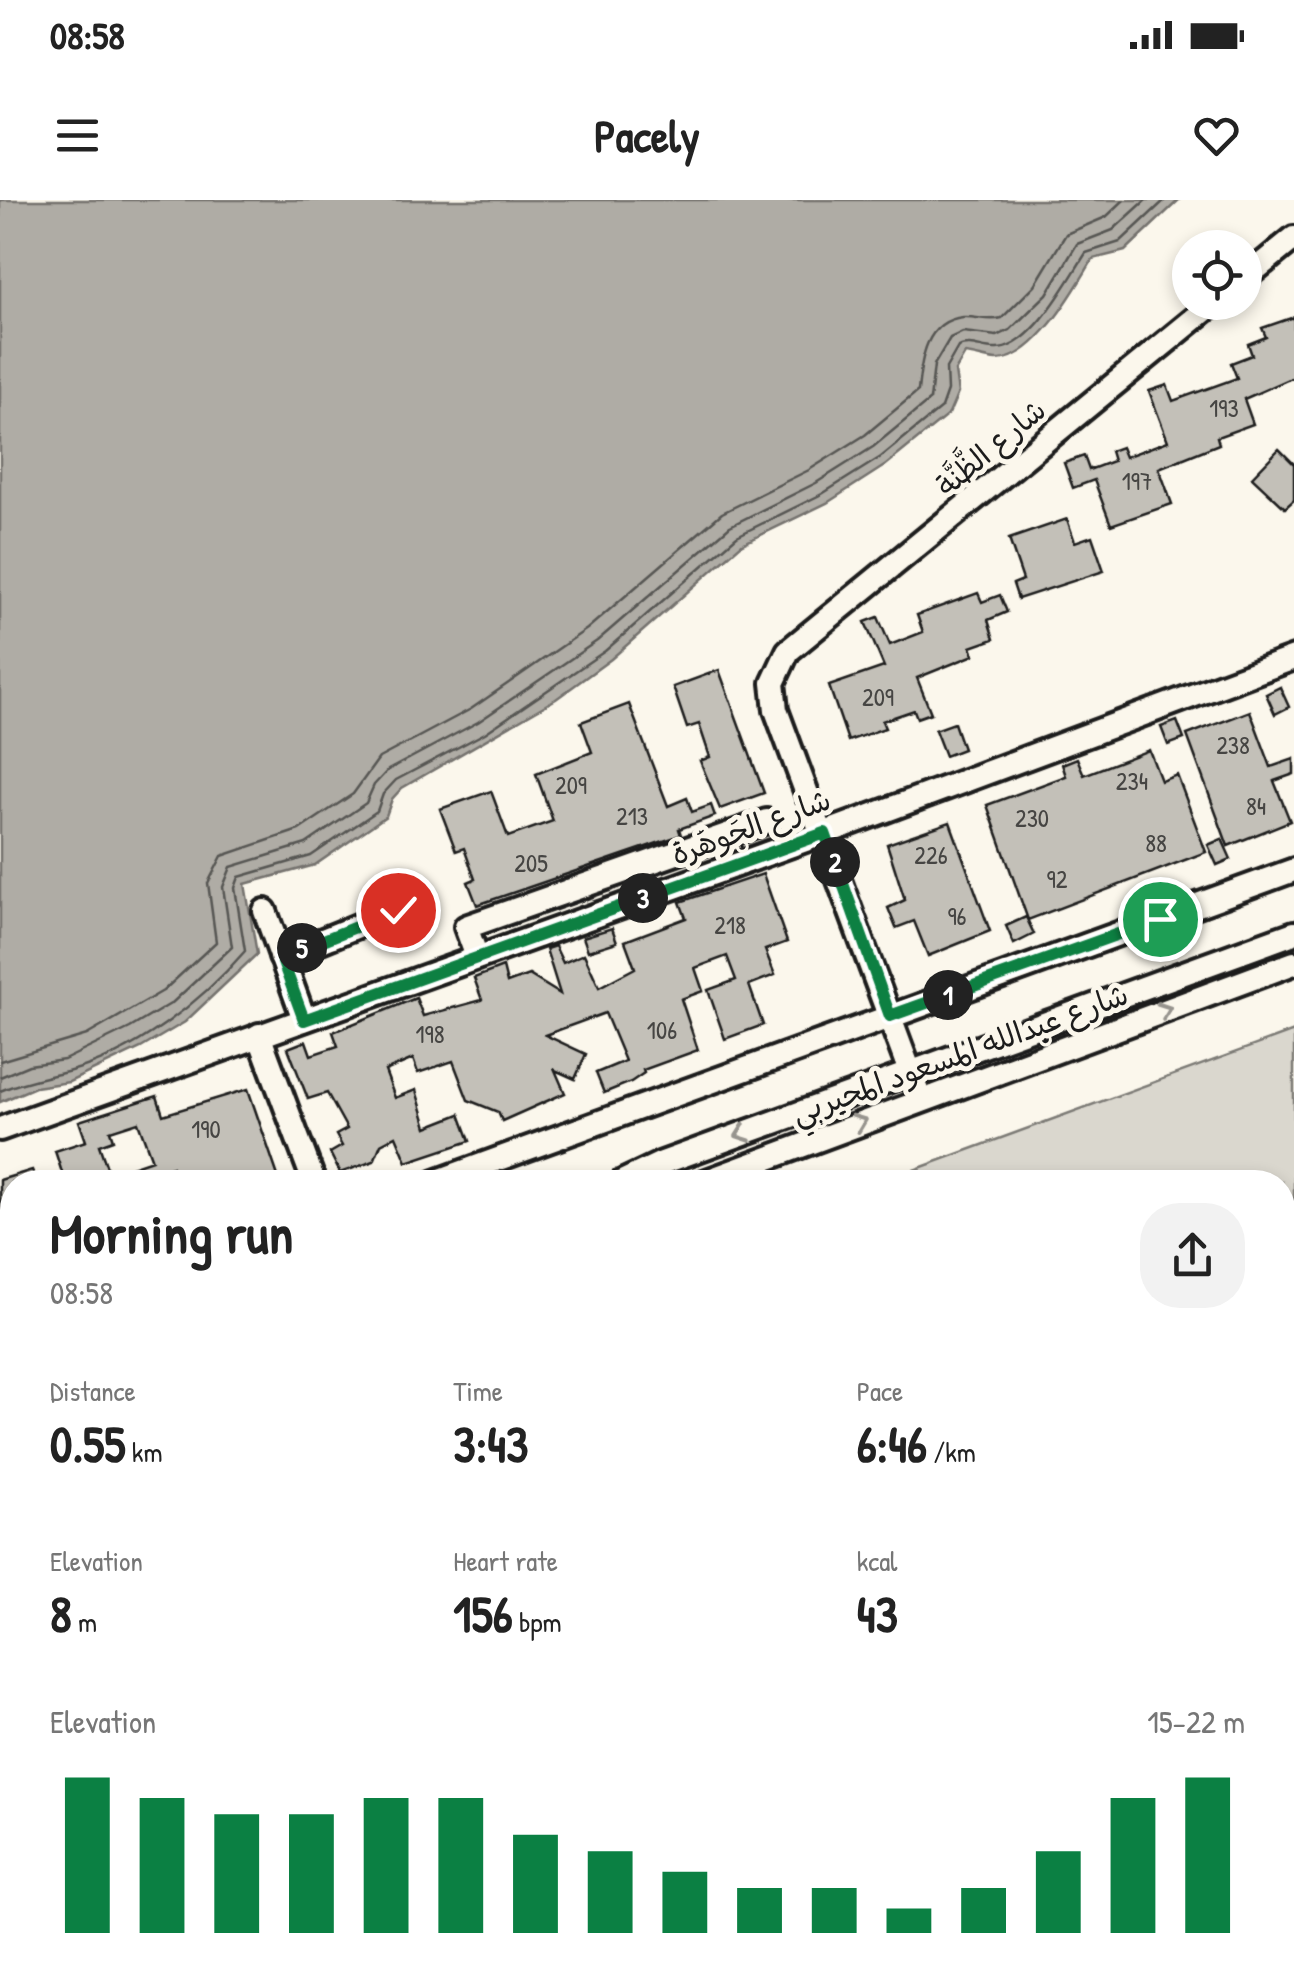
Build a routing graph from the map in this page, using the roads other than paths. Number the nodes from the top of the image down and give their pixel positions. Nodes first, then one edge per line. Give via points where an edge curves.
1 (1294, 238) edge
2 (1262, 264) edge
3 (1193, 320) edge
4 (1294, 658) edge
5 (767, 822) dead end
6 (825, 833) junction
7 (1294, 870) edge
8 (625, 871) junction
9 (636, 900) junction
10 (398, 910) dead end
11 (265, 911) dead end
12 (1294, 933) edge
13 (281, 957) junction
14 (477, 957) junction
15 (1294, 963) edge
16 (890, 1016) junction
17 (304, 1020) junction
18 (259, 1036) junction
19 (911, 1074) junction
20 (920, 1099) junction
21 (0, 1129) edge
22 (673, 1159) junction
23 (309, 1170) edge
24 (468, 1170) edge
25 (649, 1170) edge
26 (660, 1170) edge
27 (735, 1170) edge

1 - 2 street
3 - 6 street, شارع الظَّنَّة via 805,641 784,678 785,726
4 - 6 street, شارع الجَوهَرة
5 - 8 street
6 - 9 street, شارع الجَوهَرة
6 - 16 street, شارع الظَّنَّة
7 - 16 street
8 - 9 street
8 - 14 street via 466,927
9 - 14 street, شارع الجَوهَرة
10 - 13 street
11 - 13 street
12 - 19 street, شارع عبدالله المسعود المحيربي
13 - 17 street
14 - 17 street, شارع الجَوهَرة
20 -> 15 street, شارع عبدالله المسعود المحيربي
16 - 19 street, شارع الظَّنَّة
16 - 24 street
17 - 18 street, شارع الجَوهَرة
18 - 21 street, شارع الجَوهَرة
18 - 23 street
19 - 20 street, شارع الظَّنَّة
19 -> 22 street, شارع عبدالله المسعود المحيربي
27 -> 20 street, شارع عبدالله المسعود المحيربي
22 - 25 street, شارع عبدالله المسعود المحيربي
22 - 26 street

